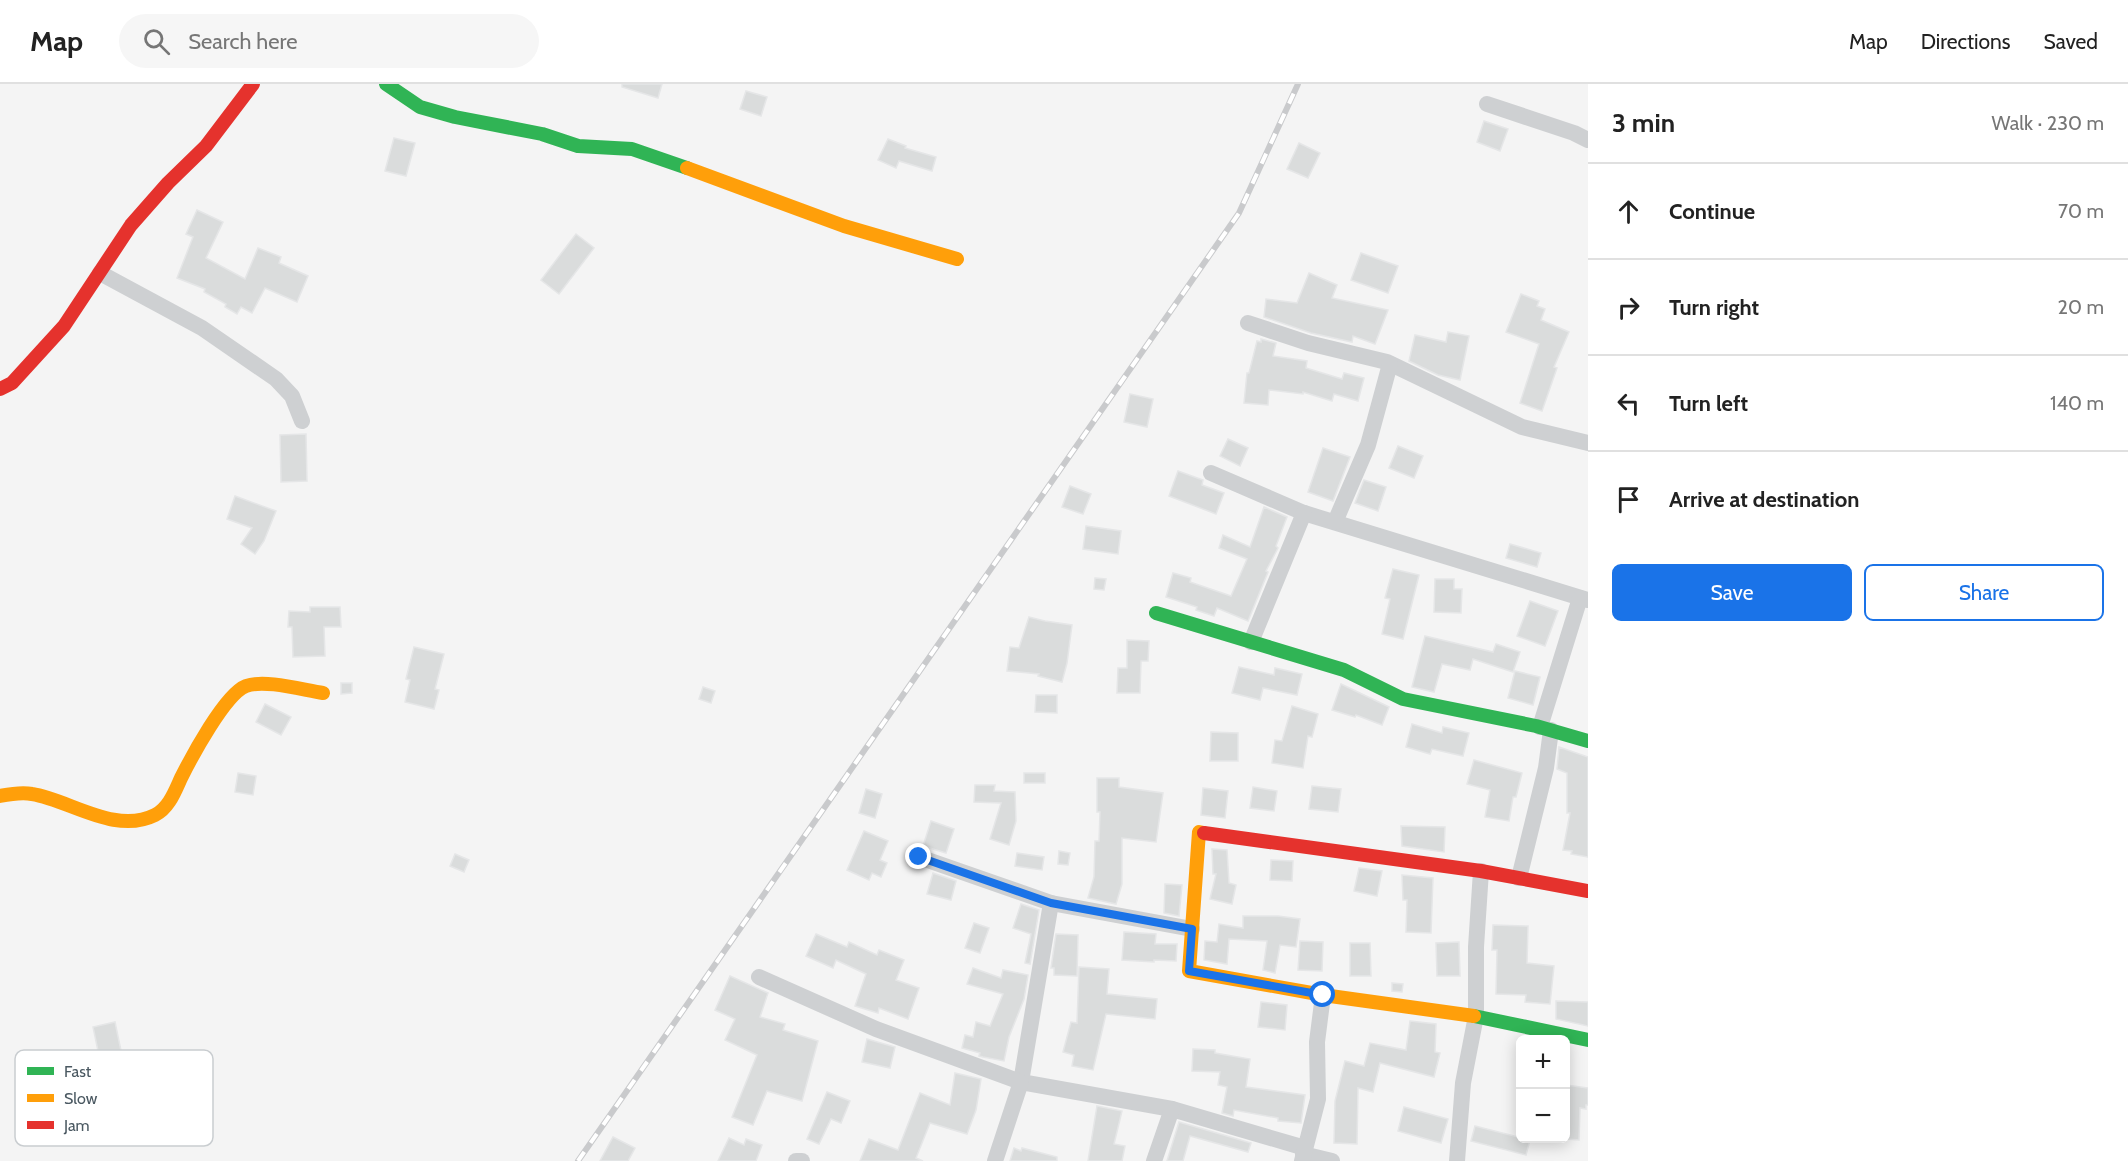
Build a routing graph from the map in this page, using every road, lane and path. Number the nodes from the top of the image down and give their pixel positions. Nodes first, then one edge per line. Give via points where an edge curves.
1 (253, 84) edge
2 (386, 84) edge
3 (1486, 104) dead end
4 (1588, 140) edge
5 (957, 259) dead end
6 (100, 273) junction
7 (1248, 323) dead end
8 (1390, 364) junction
9 (0, 389) edge
10 (302, 421) dead end
11 (1588, 443) edge
12 (1211, 473) dead end
13 (1304, 513) junction
14 (1335, 522) junction
15 (1584, 599) edge
16 (1156, 613) dead end
17 (1251, 642) junction
18 (324, 693) dead end
19 (1546, 729) junction
20 (1588, 741) edge
21 (0, 796) edge
22 (919, 857) dead end
23 (1481, 871) junction
24 (1519, 878) junction
25 (1588, 891) edge
26 (1051, 903) junction
27 (1192, 929) junction
28 (759, 978) dead end
29 (1323, 995) junction
30 (1476, 1016) junction
31 (1588, 1040) edge
32 (1021, 1082) junction
33 (1172, 1109) junction
34 (1303, 1154) edge
35 (796, 1161) edge
36 (802, 1161) edge
37 (995, 1161) edge
38 (1154, 1161) edge
39 (1332, 1161) edge
40 (1456, 1161) edge

1 - 6 street via 206,146 131,225
2 - 5 street via 420,107 578,146 632,149 844,226
3 - 4 street
6 - 9 street via 64,326 12,382
6 - 10 street via 202,328 276,379 292,396
7 - 8 street
8 - 11 street via 1522,427
8 - 14 street via 1368,445
12 - 13 street
13 - 14 street
13 - 17 street
14 - 15 street
15 - 19 street
16 - 17 street
17 - 19 street via 1344,670 1403,699
18 - 21 street via 264,685 246,686 233,694 191,758 171,800 156,815 138,821 69,807 35,795
19 - 20 street
19 - 24 street via 1546,768
22 - 26 street
23 - 24 street
23 - 27 street via 1199,832
23 - 30 street
24 - 25 street
26 - 27 street
26 - 32 street
27 - 29 street via 1189,971
28 - 32 street via 876,1029
29 - 30 street
29 - 34 street via 1317,1042 1318,1099
30 - 31 street
30 - 40 street via 1463,1083
32 - 33 street
32 - 37 street
33 - 34 street
33 - 38 street
34 - 39 street
35 - 36 street

